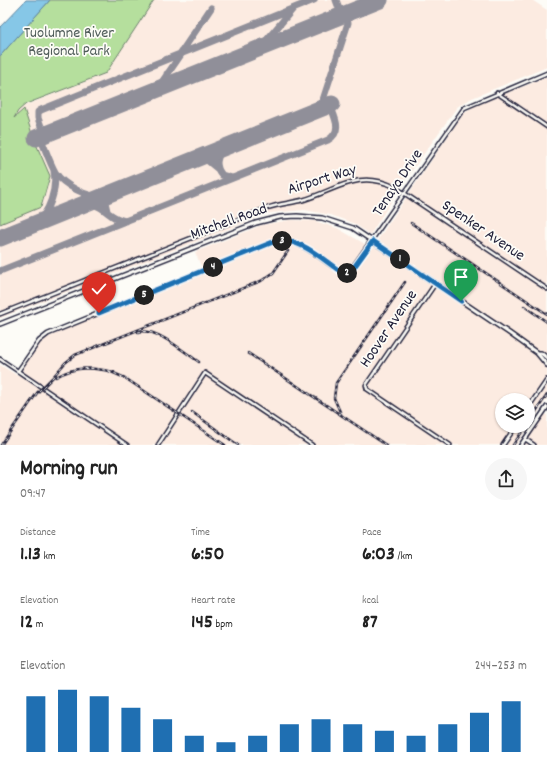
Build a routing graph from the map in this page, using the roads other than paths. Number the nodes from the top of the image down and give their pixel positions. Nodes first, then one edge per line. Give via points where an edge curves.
1 (547, 73) edge
2 (497, 93) junction
3 (547, 127) edge
4 (405, 194) junction
5 (373, 241) junction
6 (435, 284) junction
7 (547, 289) edge
8 (0, 314) edge
9 (0, 324) edge
10 (536, 353) junction
11 (547, 358) edge
12 (0, 359) edge
13 (547, 365) edge
14 (18, 371) junction
15 (547, 380) edge
16 (535, 398) edge
17 (547, 407) edge
18 (511, 433) edge
19 (525, 439) junction
20 (127, 445) edge
21 (158, 445) edge
22 (312, 445) edge
23 (450, 445) edge
24 (503, 445) edge
25 (521, 445) edge
26 (534, 445) edge

1 - 2 street, Tenaya Drive
2 - 3 street
2 - 4 street, Tenaya Drive via 468,105 461,111
4 - 5 street, Tenaya Drive
4 - 7 street, Spenker Avenue
4 - 8 street, Airport Way via 377,180 361,179 347,182 302,200 267,208
5 - 6 main road, Mitchell Road
5 - 9 main road, Mitchell Road via 353,228 322,218 274,218
5 - 14 street, Tenaya Drive via 352,270 346,273 298,244 286,241 273,242 48,334 39,341
6 - 10 main road, Mitchell Road
6 - 23 street, Hoover Avenue via 366,385 367,389
10 - 11 main road, Mitchell Road via 541,353
10 - 13 main road, Mitchell Road
12 - 14 street
14 - 20 street
15 - 16 street
17 - 19 main road
18 - 24 street
19 - 25 main road
19 - 26 street
21 - 22 street via 205,373

